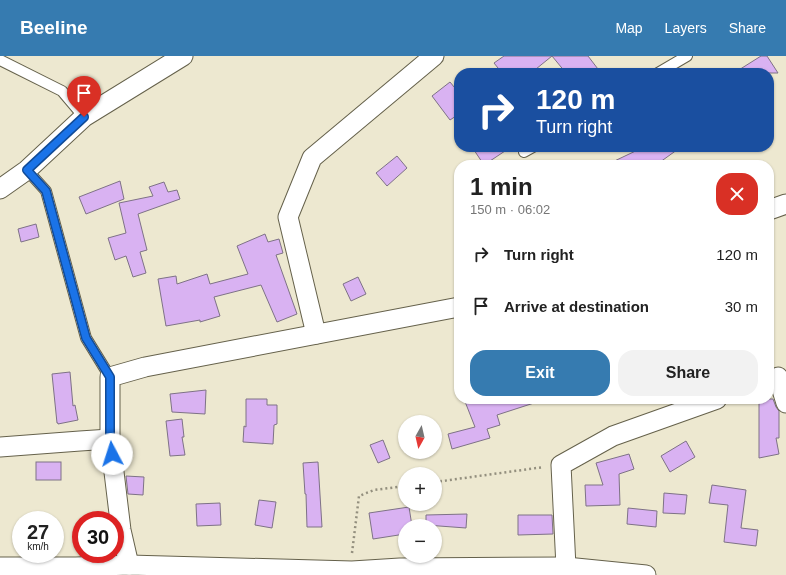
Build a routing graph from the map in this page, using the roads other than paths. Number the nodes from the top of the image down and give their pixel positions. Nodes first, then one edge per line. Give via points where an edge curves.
1 (183, 56) edge
2 (434, 56) edge
3 (687, 56) edge
4 (0, 60) edge
5 (667, 68) edge
6 (84, 117) junction
7 (27, 170) junction
8 (0, 189) edge
9 (786, 204) edge
10 (774, 208) edge
11 (454, 308) edge
12 (316, 334) junction
13 (110, 377) junction
14 (778, 377) edge
15 (786, 403) edge
16 (703, 404) edge
17 (110, 439) junction
18 (0, 447) edge
19 (129, 565) junction
20 (0, 567) edge
21 (566, 567) junction
22 (77, 571) edge
23 (400, 572) edge
24 (646, 575) edge

1 - 6 street
2 - 12 street via 312,158 288,217
3 - 5 lane
4 - 6 lane via 62,91
6 - 7 street
7 - 8 street
7 - 13 lane via 46,191 86,338
9 - 10 street
11 - 12 street
12 - 13 street via 145,367
13 - 17 street
14 - 15 street
16 - 21 street via 612,436 561,465
17 - 18 street
17 - 19 street via 120,530
19 - 22 street
19 - 23 street
20 - 22 street
21 - 23 street
21 - 24 street

